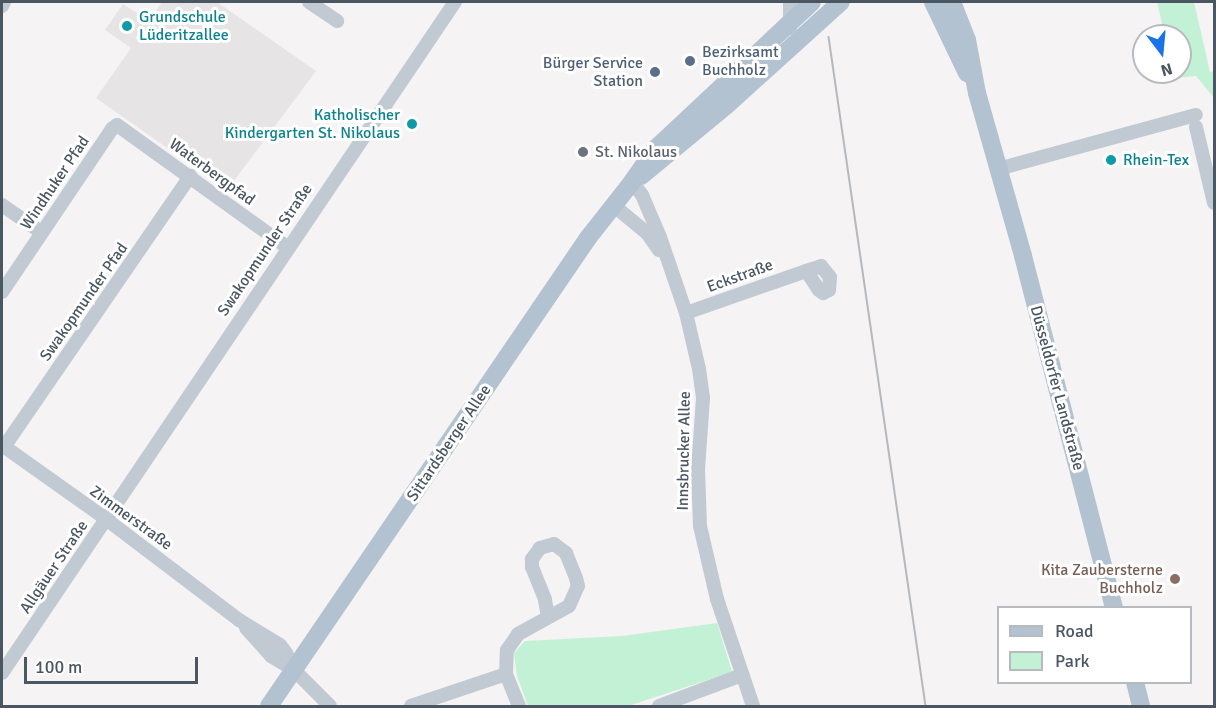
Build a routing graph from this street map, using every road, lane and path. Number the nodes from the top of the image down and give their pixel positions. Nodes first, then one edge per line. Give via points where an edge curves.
1 (4, 2) edge
2 (311, 2) edge
3 (455, 2) edge
4 (790, 2) edge
5 (812, 2) edge
6 (841, 2) edge
7 (933, 2) edge
8 (952, 2) edge
9 (959, 2) edge
10 (2, 6) edge
11 (337, 21) dead end
12 (790, 22) junction
13 (962, 22) junction
14 (790, 48) junction
15 (977, 93) junction
16 (117, 125) joint
17 (998, 169) junction
18 (1211, 171) edge
19 (190, 176) junction
20 (632, 182) junction
21 (1215, 203) edge
22 (2, 205) edge
23 (613, 205) junction
24 (41, 232) junction
25 (287, 247) junction
26 (669, 264) junction
27 (806, 271) dead end
28 (2, 292) edge
29 (686, 313) junction
30 (3, 446) edge
31 (106, 519) junction
32 (1113, 606) edge
33 (548, 617) junction
34 (4, 664) edge
35 (294, 670) junction
36 (506, 674) junction
37 (742, 675) junction
38 (1136, 684) edge
39 (269, 706) edge
40 (330, 706) edge
41 (411, 706) edge
42 (519, 706) edge
43 (659, 706) edge
44 (753, 706) edge
45 (1141, 706) edge

1 - 10 street
2 - 11 street
3 - 25 street, Swakopmunder Straße
4 - 12 street
5 - 12 main road, Sittardsberger Allee
6 - 14 main road, Sittardsberger Allee
7 - 15 main road, Düsseldorfer Landstraße
8 - 13 main road, Düsseldorfer Landstraße
9 - 13 main road
12 - 14 street
12 - 20 main road, Sittardsberger Allee via 659,144
13 - 15 main road, Düsseldorfer Landstraße
14 - 20 main road, Sittardsberger Allee via 665,159
15 - 17 main road, Düsseldorfer Landstraße
16 - 19 street, Waterbergpfad
16 - 24 street, Windhuker Pfad
17 - 18 street via 1196,121
17 - 32 main road, Düsseldorfer Landstraße
18 - 21 street
19 - 25 street, Waterbergpfad
19 - 30 street, Swakopmunder Pfad
20 - 23 main road, Sittardsberger Allee
20 - 26 street, Innsbrucker Allee via 642,195
22 - 24 street
23 - 26 street, Innsbrucker Allee via 647,233
23 - 35 main road, Sittardsberger Allee
24 - 28 street, Windhuker Pfad
25 - 31 street, Swakopmunder Straße
26 - 29 street, Innsbrucker Allee
27 - 29 street, Eckstraße
29 - 37 street, Innsbrucker Allee via 703,398 698,469 700,526 717,599
30 - 31 street, Zimmerstraße
31 - 34 street, Allgäuer Straße
31 - 35 street, Zimmerstraße via 239,620 280,645
33 - 33 street via 569,606 578,586 566,553 554,544 540,548 532,559
33 - 36 street via 518,634 507,650
35 - 39 main road, Sittardsberger Allee
35 - 40 street, Zimmerstraße
36 - 41 street
36 - 42 street
37 - 43 street
37 - 44 street, Innsbrucker Allee
38 - 45 main road

